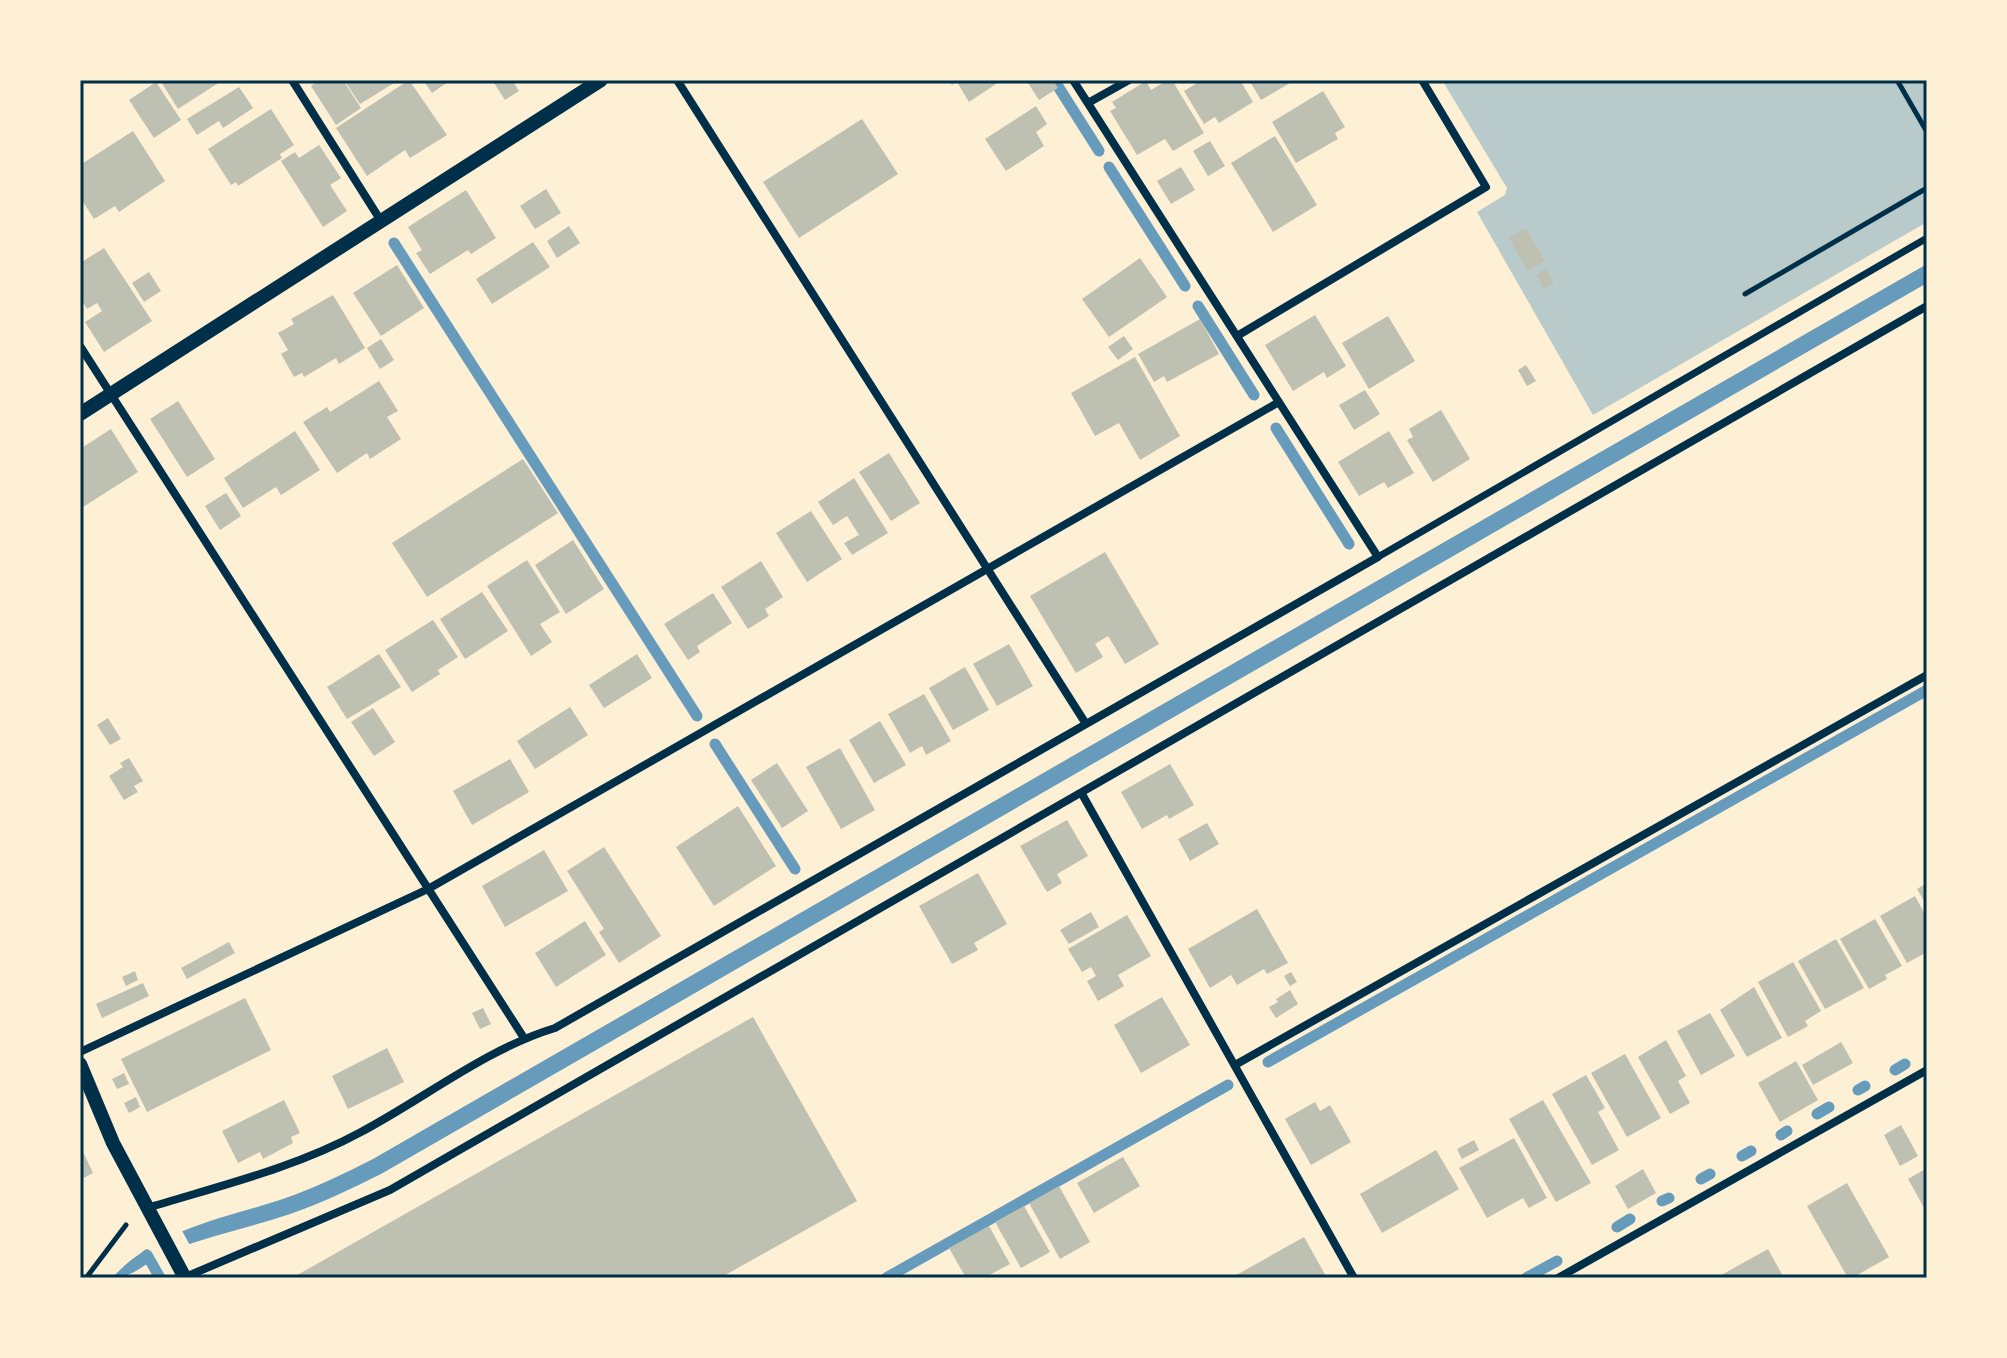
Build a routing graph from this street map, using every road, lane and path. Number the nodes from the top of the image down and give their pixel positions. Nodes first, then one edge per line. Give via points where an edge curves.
1 (292, 80) edge
2 (601, 80) edge
3 (677, 80) edge
4 (1073, 80) edge
5 (1129, 80) edge
6 (1422, 80) edge
7 (1897, 80) edge
8 (1088, 103) junction
9 (1927, 132) edge
10 (1927, 188) edge
11 (381, 221) junction
12 (1927, 238) edge
13 (1745, 294) dead end
14 (1927, 306) edge
15 (1237, 336) junction
16 (80, 346) edge
17 (111, 394) junction
18 (1279, 402) junction
19 (80, 414) edge
20 (1378, 557) junction
21 (988, 569) junction
22 (1927, 675) edge
23 (1086, 724) junction
24 (1082, 794) junction
25 (428, 889) junction
26 (524, 1038) junction
27 (80, 1052) edge
28 (80, 1064) edge
29 (1235, 1065) junction
30 (1927, 1070) edge
31 (147, 1208) junction
32 (183, 1275) edge
33 (86, 1278) edge
34 (1354, 1278) edge
35 (1558, 1278) edge

1 - 11 street
2 - 11 street
3 - 21 street
4 - 8 street
5 - 8 street
6 - 15 street via 1486,187
7 - 9 path
8 - 15 street
10 - 13 path
11 - 17 street
12 - 20 street
14 - 24 street
15 - 18 street
16 - 17 street
17 - 19 street
17 - 25 street
18 - 20 street
18 - 21 street
20 - 23 street
21 - 23 street
21 - 25 street
22 - 29 street
23 - 26 street via 555,1028
24 - 29 street
24 - 32 street via 390,1190
25 - 26 street
25 - 27 street
26 - 31 street via 318,1153
28 - 31 street
29 - 34 street
30 - 35 street
31 - 32 street
31 - 33 path via 126,1225

